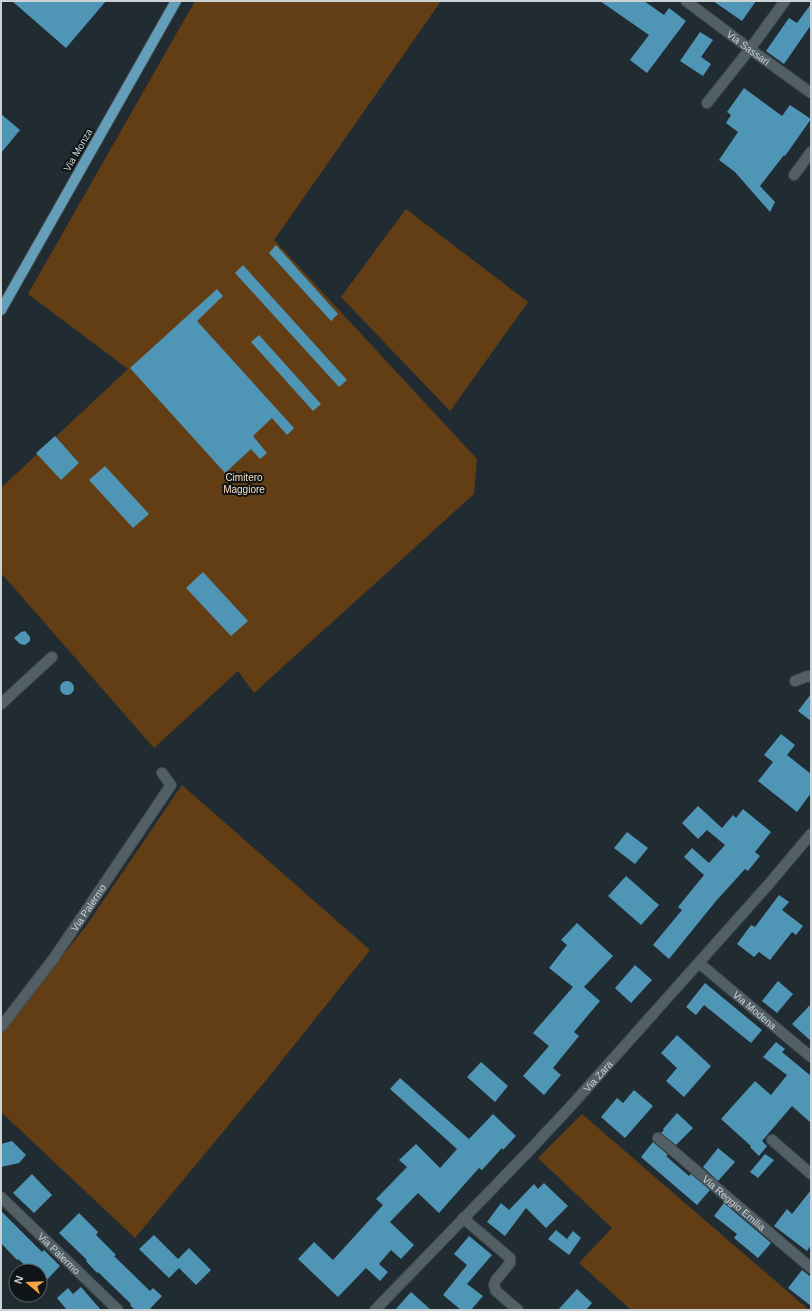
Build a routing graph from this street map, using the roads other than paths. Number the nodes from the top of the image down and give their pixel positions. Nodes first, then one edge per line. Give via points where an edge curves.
1 (176, 1) edge
2 (686, 1) edge
3 (785, 1) edge
4 (750, 49) junction
5 (811, 93) edge
6 (707, 103) dead end
7 (811, 152) edge
8 (794, 175) dead end
9 (1, 310) edge
10 (52, 657) dead end
11 (811, 677) edge
12 (795, 681) dead end
13 (1, 704) edge
14 (162, 773) dead end
15 (811, 834) edge
16 (698, 963) junction
17 (1, 1027) edge
18 (811, 1057) edge
19 (658, 1138) dead end
20 (772, 1140) dead end
21 (811, 1174) edge
22 (1, 1197) edge
23 (463, 1218) junction
24 (811, 1268) edge
25 (118, 1310) edge
26 (375, 1310) edge
27 (518, 1310) edge

1 - 9 main road, Via Monza
2 - 4 street, Via Sassari
3 - 4 street
4 - 5 street, Via Sassari
4 - 6 street
7 - 8 street
10 - 13 street
11 - 12 street
14 - 17 street, Via Palermo via 171,785 54,958
15 - 16 street, Via Zara
16 - 18 street, Via Modena
16 - 23 street, Via Zara via 565,1112
19 - 24 street, Via Reggio Emilia
20 - 21 street
22 - 25 street, Via Palermo
23 - 26 street, Via Zara
23 - 27 street via 510,1258 510,1263 494,1285 496,1291

